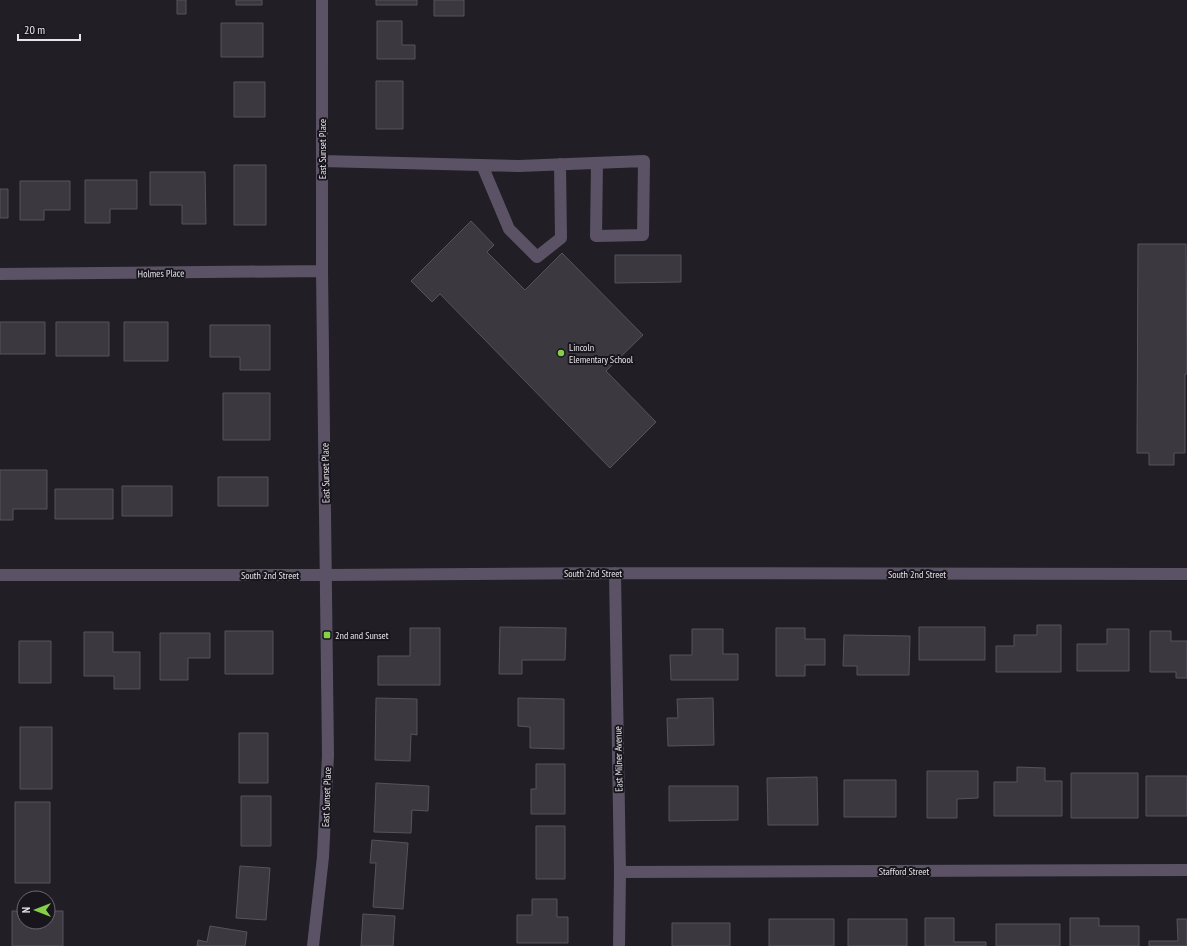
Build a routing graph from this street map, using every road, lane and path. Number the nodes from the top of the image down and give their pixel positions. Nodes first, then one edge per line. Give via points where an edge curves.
1 (322, 0) edge
2 (322, 161) junction
3 (597, 163) junction
4 (560, 164) junction
5 (482, 165) junction
6 (322, 271) junction
7 (0, 274) edge
8 (615, 572) junction
9 (1187, 574) edge
10 (0, 575) edge
11 (326, 575) junction
12 (1187, 870) edge
13 (620, 872) junction
14 (314, 946) edge
15 (619, 946) edge

1 - 2 street, East Sunset Place
2 - 5 street
2 - 6 street, East Sunset Place
3 - 3 street via 644,161 644,235 596,236
3 - 4 street
4 - 5 street
4 - 5 street via 561,238 537,257 509,229
6 - 7 street, Holmes Place
6 - 11 street, East Sunset Place
8 - 9 street, South 2nd Street
8 - 11 street, South 2nd Street
8 - 13 street, East Milner Avenue
10 - 11 street, South 2nd Street
11 - 14 street, East Sunset Place via 328,756 324,857
12 - 13 street, Stafford Street
13 - 15 street, East Milner Avenue

